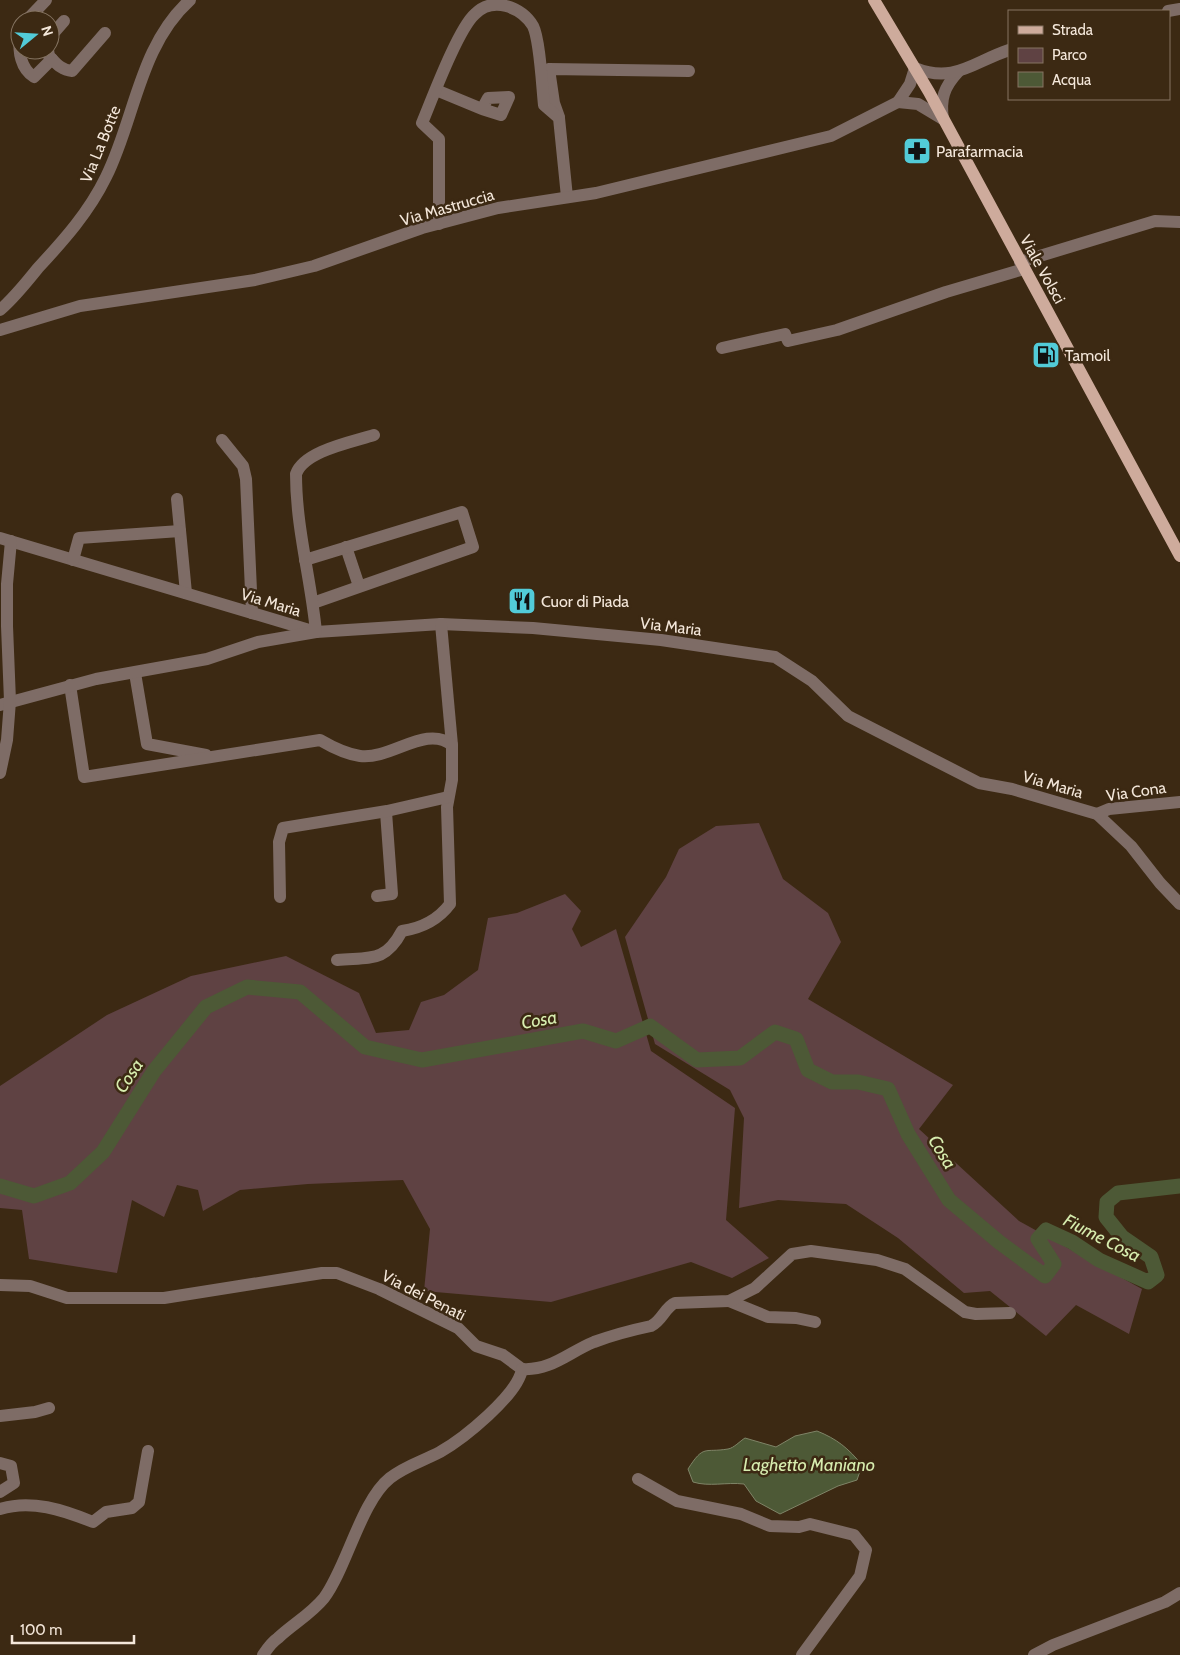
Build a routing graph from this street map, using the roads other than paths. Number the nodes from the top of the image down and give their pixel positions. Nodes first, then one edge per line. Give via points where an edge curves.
1 (46, 0) edge
2 (190, 0) edge
3 (874, 0) edge
4 (36, 10) edge
5 (64, 21) dead end
6 (60, 26) edge
7 (105, 33) dead end
8 (1008, 50) edge
9 (22, 60) edge
10 (46, 60) edge
11 (55, 60) edge
12 (915, 68) junction
13 (689, 72) dead end
14 (950, 77) junction
15 (436, 90) junction
16 (928, 91) junction
17 (904, 101) junction
18 (482, 110) dead end
19 (559, 118) junction
20 (943, 119) junction
21 (568, 197) junction
22 (1180, 222) edge
23 (439, 224) junction
24 (1022, 266) junction
25 (0, 310) edge
26 (0, 330) edge
27 (722, 348) dead end
28 (374, 435) dead end
29 (222, 440) dead end
30 (176, 499) dead end
31 (180, 531) junction
32 (6, 539) edge
33 (346, 547) junction
34 (1180, 556) edge
35 (73, 560) junction
36 (305, 560) junction
37 (359, 586) junction
38 (186, 593) junction
39 (314, 603) junction
40 (252, 613) junction
41 (441, 624) junction
42 (3, 627) edge
43 (316, 632) junction
44 (135, 673) junction
45 (70, 685) junction
46 (5, 703) edge
47 (452, 745) junction
48 (216, 756) junction
49 (0, 773) edge
50 (448, 797) junction
51 (1180, 802) edge
52 (386, 812) junction
53 (1097, 814) junction
54 (377, 896) dead end
55 (280, 897) dead end
56 (1180, 904) edge
57 (337, 960) dead end
58 (0, 1284) edge
59 (729, 1301) junction
60 (1010, 1313) dead end
61 (815, 1322) dead end
62 (522, 1369) junction
63 (49, 1408) dead end
64 (0, 1416) edge
65 (148, 1451) dead end
66 (0, 1463) edge
67 (638, 1479) dead end
68 (0, 1492) edge
69 (0, 1509) edge
70 (1180, 1592) edge
71 (263, 1655) edge
72 (802, 1655) edge
73 (1034, 1655) edge

1 - 4 street
2 - 25 street, Via La Botte via 166,29 149,60 115,156 98,192 76,226
3 - 12 main road, Viale Volsci
5 - 6 street
7 - 11 street via 72,71 64,70
8 - 14 street
9 - 10 street via 27,72 34,77
12 - 14 street
12 - 16 main road, Viale Volsci
12 - 17 street
13 - 19 street via 548,69
14 - 16 street, Via Mastruccia
14 - 20 street via 942,103
15 - 18 street
15 - 19 street via 473,15 495,4 526,17 532,26 537,38 544,105
15 - 23 street via 422,123 439,139
16 - 17 street, Via Mastruccia via 921,100
16 - 20 main road, Viale Volsci
17 - 20 street via 928,109
17 - 21 street, Via Mastruccia via 831,136 652,181
19 - 21 street
20 - 24 main road, Viale Volsci
21 - 23 street, Via Mastruccia via 498,208
22 - 24 street via 1155,222
23 - 26 street, Via Mastruccia via 314,266 255,280 80,306
24 - 27 street via 837,330 788,341 786,334
24 - 34 main road, Viale Volsci
28 - 36 street via 314,455 299,466 296,484
29 - 40 street via 243,466 246,479
30 - 31 street
31 - 35 street via 79,538
31 - 38 street
32 - 35 street, Via Maria
32 - 42 street via 7,584
33 - 36 street
33 - 37 street
33 - 37 street via 462,512 473,547
35 - 38 street, Via Maria
36 - 39 street
37 - 39 street
38 - 40 street, Via Maria
39 - 43 street
40 - 43 street, Via Maria
41 - 43 street, Via Maria
41 - 47 street
41 - 53 street, Via Maria via 661,640 775,657 812,681 848,716 979,783 1012,789
42 - 46 street
43 - 44 street via 258,642 207,659
44 - 45 street
44 - 48 street via 147,744
45 - 46 street
45 - 48 street via 84,777
46 - 49 street via 7,740
47 - 48 street via 445,739 421,739 390,752 360,756 320,740
47 - 50 street via 452,780
50 - 52 street
50 - 57 street via 450,904 440,916 428,923 402,931 394,947 385,954
51 - 53 street, Via Cona via 1109,809
52 - 54 street via 392,894
52 - 55 street via 283,828 279,842
53 - 56 street, Via Maria via 1131,846
58 - 62 street, Via dei Penati via 30,1286 67,1298 164,1298 337,1273 379,1289 458,1328 476,1346 503,1355
59 - 60 street via 755,1288 792,1254 811,1251 877,1260 905,1269 965,1312
59 - 61 street via 768,1317
59 - 62 street via 675,1303 651,1326 592,1343 554,1364
62 - 71 street via 507,1395 479,1422 441,1451 388,1479 376,1495 324,1597 276,1638
63 - 64 street
65 - 69 street via 139,1502 132,1508 106,1512 93,1522 66,1511 34,1506 16,1504
66 - 68 street via 11,1466 14,1483
67 - 72 street via 677,1502 741,1514 770,1526 810,1524 854,1535 866,1550 860,1576
70 - 73 street via 1165,1602

